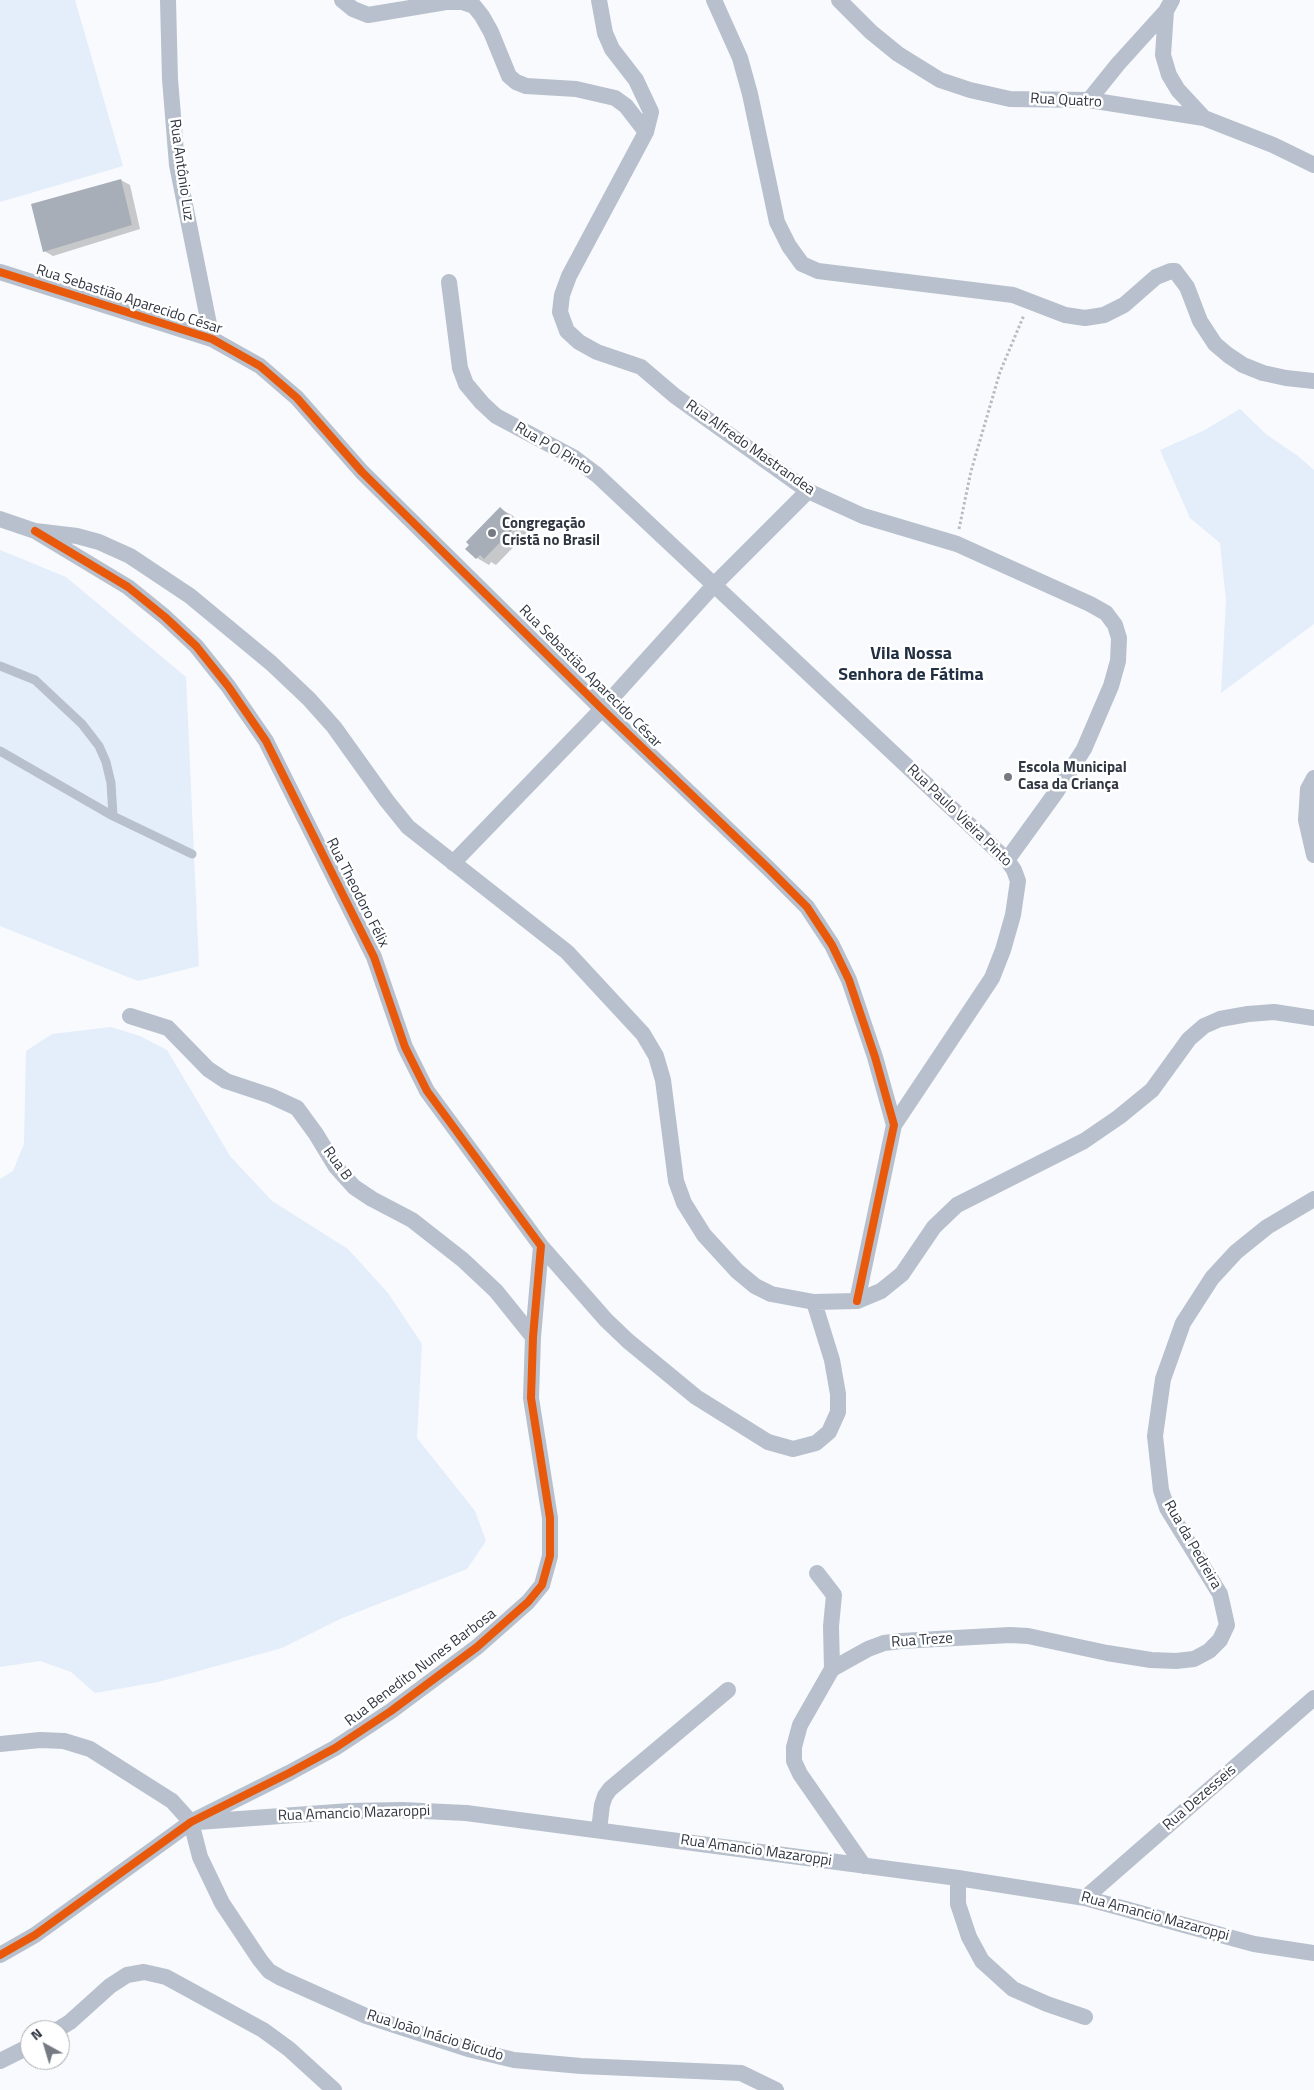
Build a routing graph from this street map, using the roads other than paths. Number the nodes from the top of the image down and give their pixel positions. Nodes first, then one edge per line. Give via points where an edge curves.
1 (168, 0) edge
2 (342, 0) edge
3 (599, 0) edge
4 (714, 0) edge
5 (839, 0) edge
6 (1169, 6) edge
7 (1089, 100) junction
8 (1204, 118) junction
9 (646, 132) junction
10 (1314, 165) edge
11 (0, 272) edge
12 (448, 282) dead end
13 (212, 339) junction
14 (1314, 381) edge
15 (808, 491) junction
16 (0, 519) edge
17 (35, 531) junction
18 (715, 584) junction
19 (0, 666) edge
20 (602, 709) junction
21 (0, 751) edge
22 (1314, 778) edge
23 (113, 816) junction
24 (192, 854) dead end
25 (1314, 855) edge
26 (1007, 860) junction
27 (453, 863) junction
28 (130, 1016) dead end
29 (1314, 1018) edge
30 (894, 1125) junction
31 (1314, 1199) edge
32 (541, 1246) junction
33 (857, 1301) junction
34 (814, 1302) junction
35 (533, 1337) junction
36 (817, 1573) dead end
37 (1226, 1625) joint
38 (832, 1669) junction
39 (728, 1690) dead end
40 (1314, 1698) edge
41 (0, 1744) edge
42 (191, 1822) junction
43 (599, 1830) junction
44 (864, 1866) junction
45 (958, 1878) junction
46 (1086, 1898) junction
47 (1314, 1953) edge
48 (0, 1955) edge
49 (1085, 2017) dead end
50 (70, 2022) edge
51 (20, 2051) edge
52 (0, 2060) edge
53 (334, 2090) edge
54 (776, 2090) edge

1 - 13 street, Rua Antônio Luz via 177,165
2 - 9 street via 368,15 446,2 474,6 491,32 509,76 516,82 526,86 576,89 615,98 626,106
3 - 9 street, Rua Alfredo Mastrandea via 604,34 648,103 651,112
4 - 14 street via 740,58 777,222 802,264 818,271 1013,295 1065,316 1085,318 1104,315 1124,305 1156,277 1171,271 1187,287 1200,321 1214,344 1228,355 1263,373
5 - 7 street, Rua Quatro via 898,54 940,80 1010,99
6 - 7 street
6 - 8 street via 1163,55 1169,75
7 - 8 street, Rua Quatro
8 - 10 street, Rua Quatro
9 - 15 street, Rua Alfredo Mastrandea via 569,276 560,312 567,331 596,352 641,367 675,396
11 - 13 street, Rua Sebastião Aparecido César
12 - 18 street, Rua P O Pinto via 460,368 473,394 496,416 573,457 597,475
13 - 20 street, Rua Sebastião Aparecido César via 260,366 298,398 362,472
15 - 18 street
15 - 26 street, Rua Alfredo Mastrandea via 863,516 957,544 1090,604 1106,614 1115,625 1120,649 1111,686 1084,749
16 - 17 street
17 - 27 street via 99,542 130,556 190,596 309,699 334,727 408,827
17 - 32 street, Rua Theodoro Félix via 128,587 165,616 196,646 228,686 266,741 374,957 406,1047 426,1091
18 - 20 street
18 - 26 street, Rua Paulo Vieira Pinto
19 - 23 lane via 35,680 82,724 99,746 111,783
20 - 27 street
20 - 30 street, Rua Sebastião Aparecido César via 807,907 832,945 849,980
21 - 23 lane
22 - 25 street via 1308,789 1306,820
23 - 24 lane
26 - 30 street, Rua Paulo Vieira Pinto via 1018,881 1017,894 1003,950 992,978
27 - 34 street via 567,952 643,1034 656,1056 663,1080 676,1181 684,1203 704,1235 755,1286 771,1294
28 - 35 street, Rua B via 168,1028 208,1069 226,1081 297,1108 336,1167 354,1187 412,1220 463,1260 496,1291
29 - 33 street via 1274,1012 1220,1019 1204,1026 1189,1039 1152,1090 1120,1117 1084,1141 957,1205 934,1227 902,1274 889,1286
30 - 33 street, Rua Sebastião Aparecido César
31 - 37 street, Rua da Pedreira via 1267,1226 1212,1278 1183,1323 1163,1379 1155,1436 1161,1490 1167,1508 1220,1594
32 - 34 street, Rua Theodoro Félix via 606,1320 688,1391 768,1442 792,1449 816,1444 829,1432 838,1412 832,1360
32 - 35 street
33 - 34 street
35 - 42 street, Rua Benedito Nunes Barbosa via 531,1398 550,1518 550,1556 542,1585 528,1602 477,1647 391,1711 327,1752
36 - 38 street via 834,1595
37 - 38 street, Rua Treze via 1220,1640 1194,1659 1151,1660 1010,1635 884,1643
38 - 44 street via 800,1725 794,1761
39 - 43 street via 610,1789 604,1796
40 - 46 street, Rua Dezesseis
41 - 42 street via 64,1741 90,1749 172,1801
42 - 43 street, Rua Amancio Mazaroppi via 402,1810 466,1813
42 - 48 street, Rua Benedito Nunes Barbosa via 35,1935
42 - 54 street, Rua João Inácio Bicudo via 200,1857 222,1903 260,1960 281,1978 366,2016 468,2049 514,2060 741,2073
43 - 44 street, Rua Amancio Mazaroppi
44 - 45 street, Rua Amancio Mazaroppi
45 - 46 street, Rua Amancio Mazaroppi
45 - 49 street via 958,1904 969,1937 982,1961 1013,1989
46 - 47 street, Rua Amancio Mazaroppi via 1254,1944
50 - 53 street via 127,1975 144,1972 166,1977 262,2030
51 - 52 street

